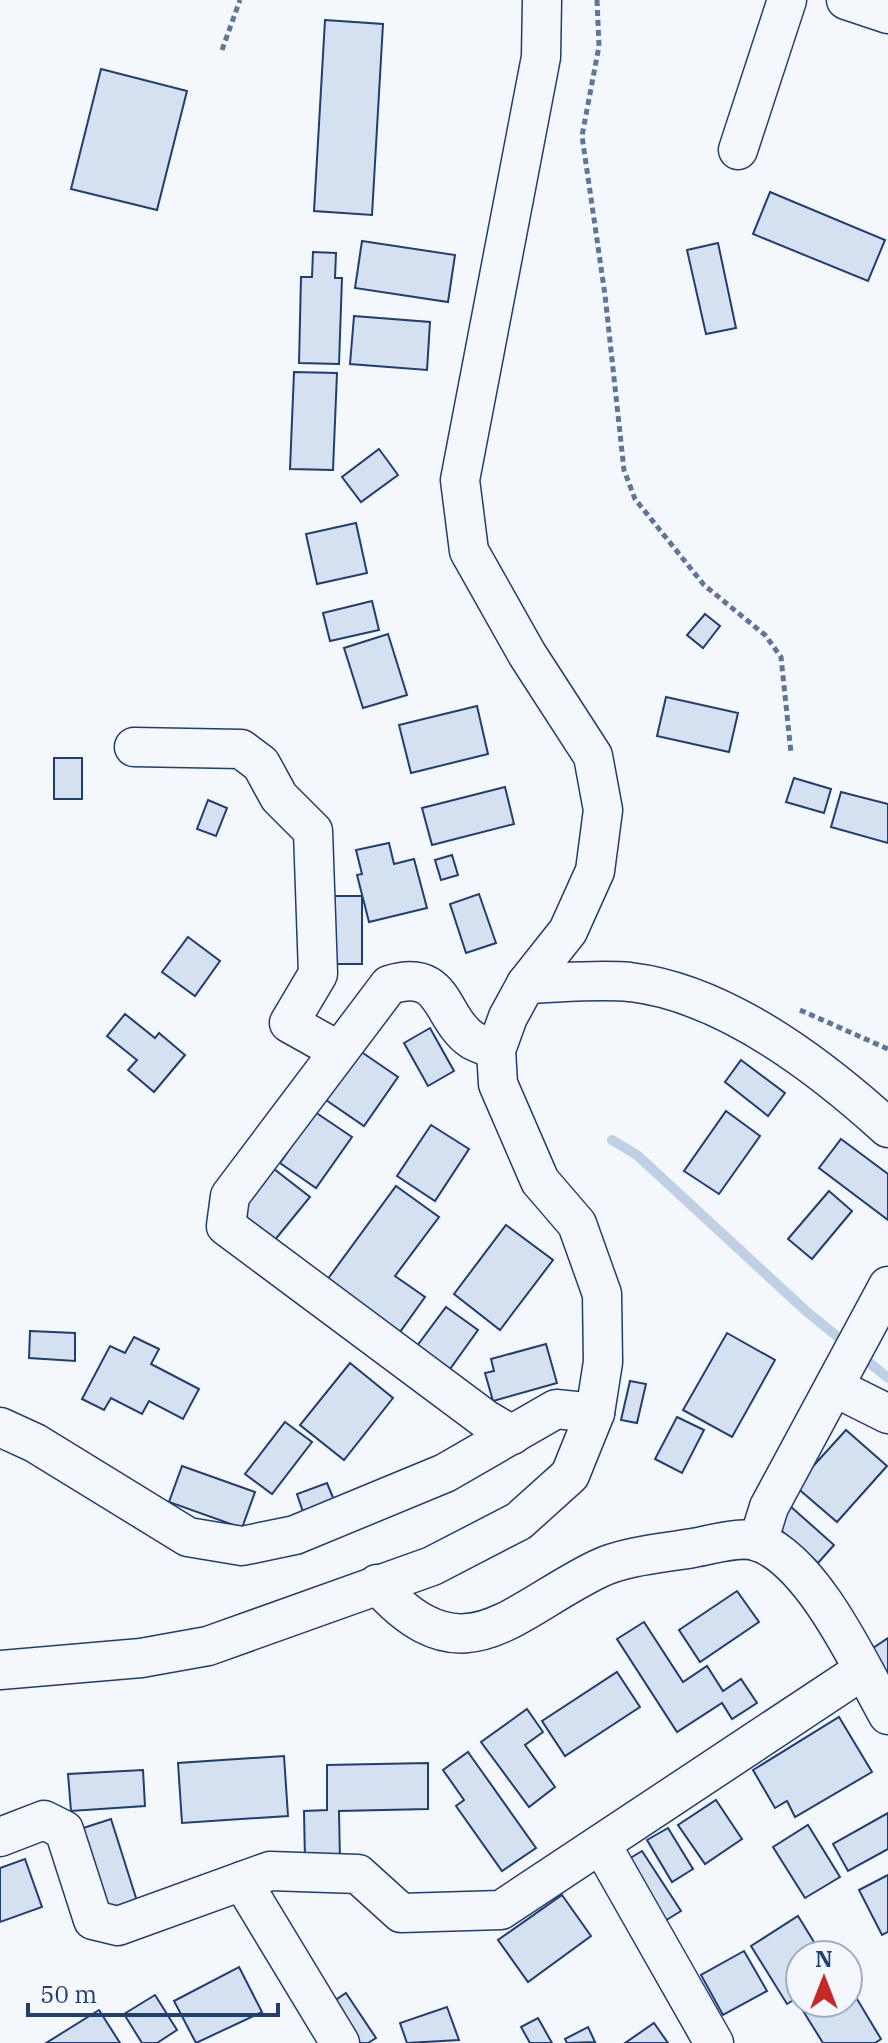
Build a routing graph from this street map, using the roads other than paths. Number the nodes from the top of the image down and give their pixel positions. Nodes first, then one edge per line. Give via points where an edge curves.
1 (542, 0) edge
2 (787, 0) edge
3 (846, 0) edge
4 (888, 14) edge
5 (738, 150) dead end
6 (134, 747) dead end
7 (526, 984) junction
8 (496, 1050) junction
9 (339, 1051) junction
10 (888, 1128) edge
11 (888, 1286) edge
12 (834, 1387) junction
13 (595, 1413) junction
14 (888, 1414) edge
15 (0, 1427) edge
16 (512, 1435) junction
17 (758, 1542) junction
18 (377, 1584) junction
19 (0, 1670) edge
20 (863, 1670) junction
21 (888, 1715) edge
22 (0, 1837) edge
23 (601, 1844) junction
24 (242, 1881) junction
25 (340, 2043) edge
26 (714, 2043) edge

1 - 7 street via 541,57 460,480 469,551 593,756 603,810 595,871 568,931
2 - 5 street
3 - 4 street
6 - 9 street via 241,749 261,764 279,797 313,831 318,974 289,1023
7 - 8 street
7 - 10 street via 629,982 677,992 774,1037
8 - 9 street via 471,1039 437,992 420,982 401,981 389,985
8 - 13 street via 498,1084 540,1181 577,1224 602,1294 603,1362
9 - 16 street via 230,1196 226,1226
11 - 12 street
12 - 14 street
12 - 17 street via 769,1507
13 - 16 street via 556,1409
13 - 18 street via 570,1475 519,1521 432,1566
15 - 16 street via 188,1537 242,1546 295,1535 445,1473
17 - 18 street via 732,1541 600,1567 477,1635 431,1629 397,1607
17 - 20 street via 795,1568 821,1598
18 - 19 street via 208,1646 141,1658
20 - 21 street
20 - 23 street
22 - 24 street via 44,1820 64,1830 93,1920 118,1926
23 - 24 street via 501,1910 401,1913 358,1874 270,1871
23 - 26 street
24 - 25 street

